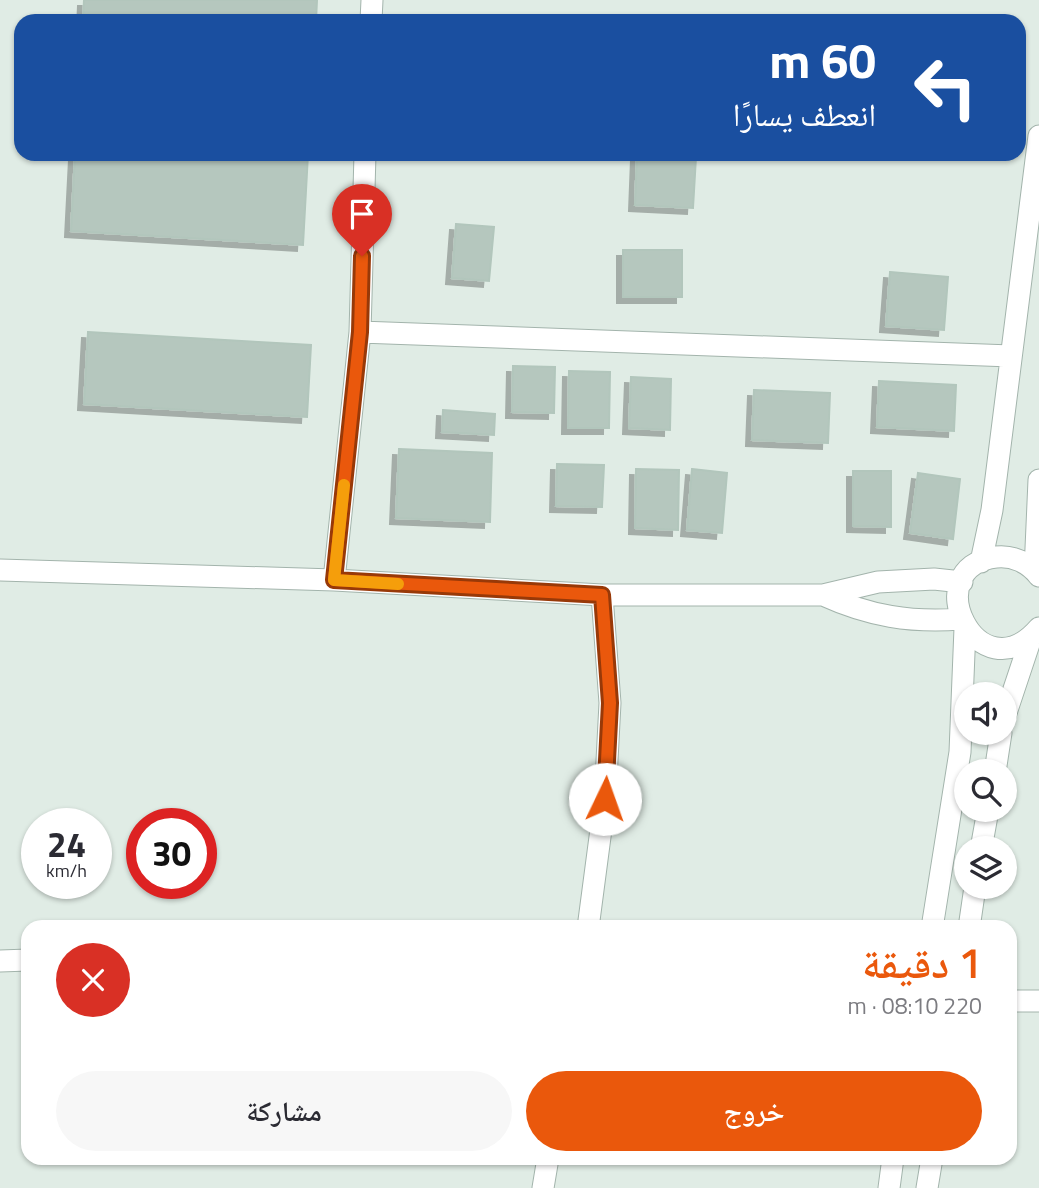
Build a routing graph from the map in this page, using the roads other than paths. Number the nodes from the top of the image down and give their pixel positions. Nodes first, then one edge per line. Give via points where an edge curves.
1 (1032, 141) edge
2 (365, 161) edge
3 (360, 332) junction
4 (1011, 356) junction
5 (1039, 480) edge
6 (981, 562) junction
7 (0, 570) edge
8 (1038, 574) edge
9 (334, 580) junction
10 (961, 582) junction
11 (602, 595) junction
12 (823, 596) junction
13 (963, 624) junction
14 (1035, 633) edge
15 (1017, 683) edge
16 (974, 899) edge
17 (589, 920) edge
18 (933, 920) edge
19 (971, 920) edge
20 (21, 960) edge
21 (0, 961) edge
22 (1017, 1001) edge
23 (1039, 1001) edge
24 (547, 1165) edge
25 (893, 1165) edge
26 (931, 1165) edge
27 (543, 1188) edge
28 (889, 1188) edge
29 (927, 1188) edge

1 - 4 street
2 - 3 street
3 - 4 street
3 - 9 street
4 - 6 street
5 - 8 street
6 - 8 street via 1010,557
6 - 10 street
7 - 9 street
9 - 11 street
10 - 12 street via 878,582
10 - 13 street via 957,607
11 - 12 street
11 - 17 street via 610,703 605,799
12 - 13 street via 904,620
13 - 14 street via 974,637 996,647 1008,647
13 - 18 street via 960,752
14 - 15 street
16 - 19 street
20 - 21 street
22 - 23 street
24 - 27 street
25 - 28 street
26 - 29 street

